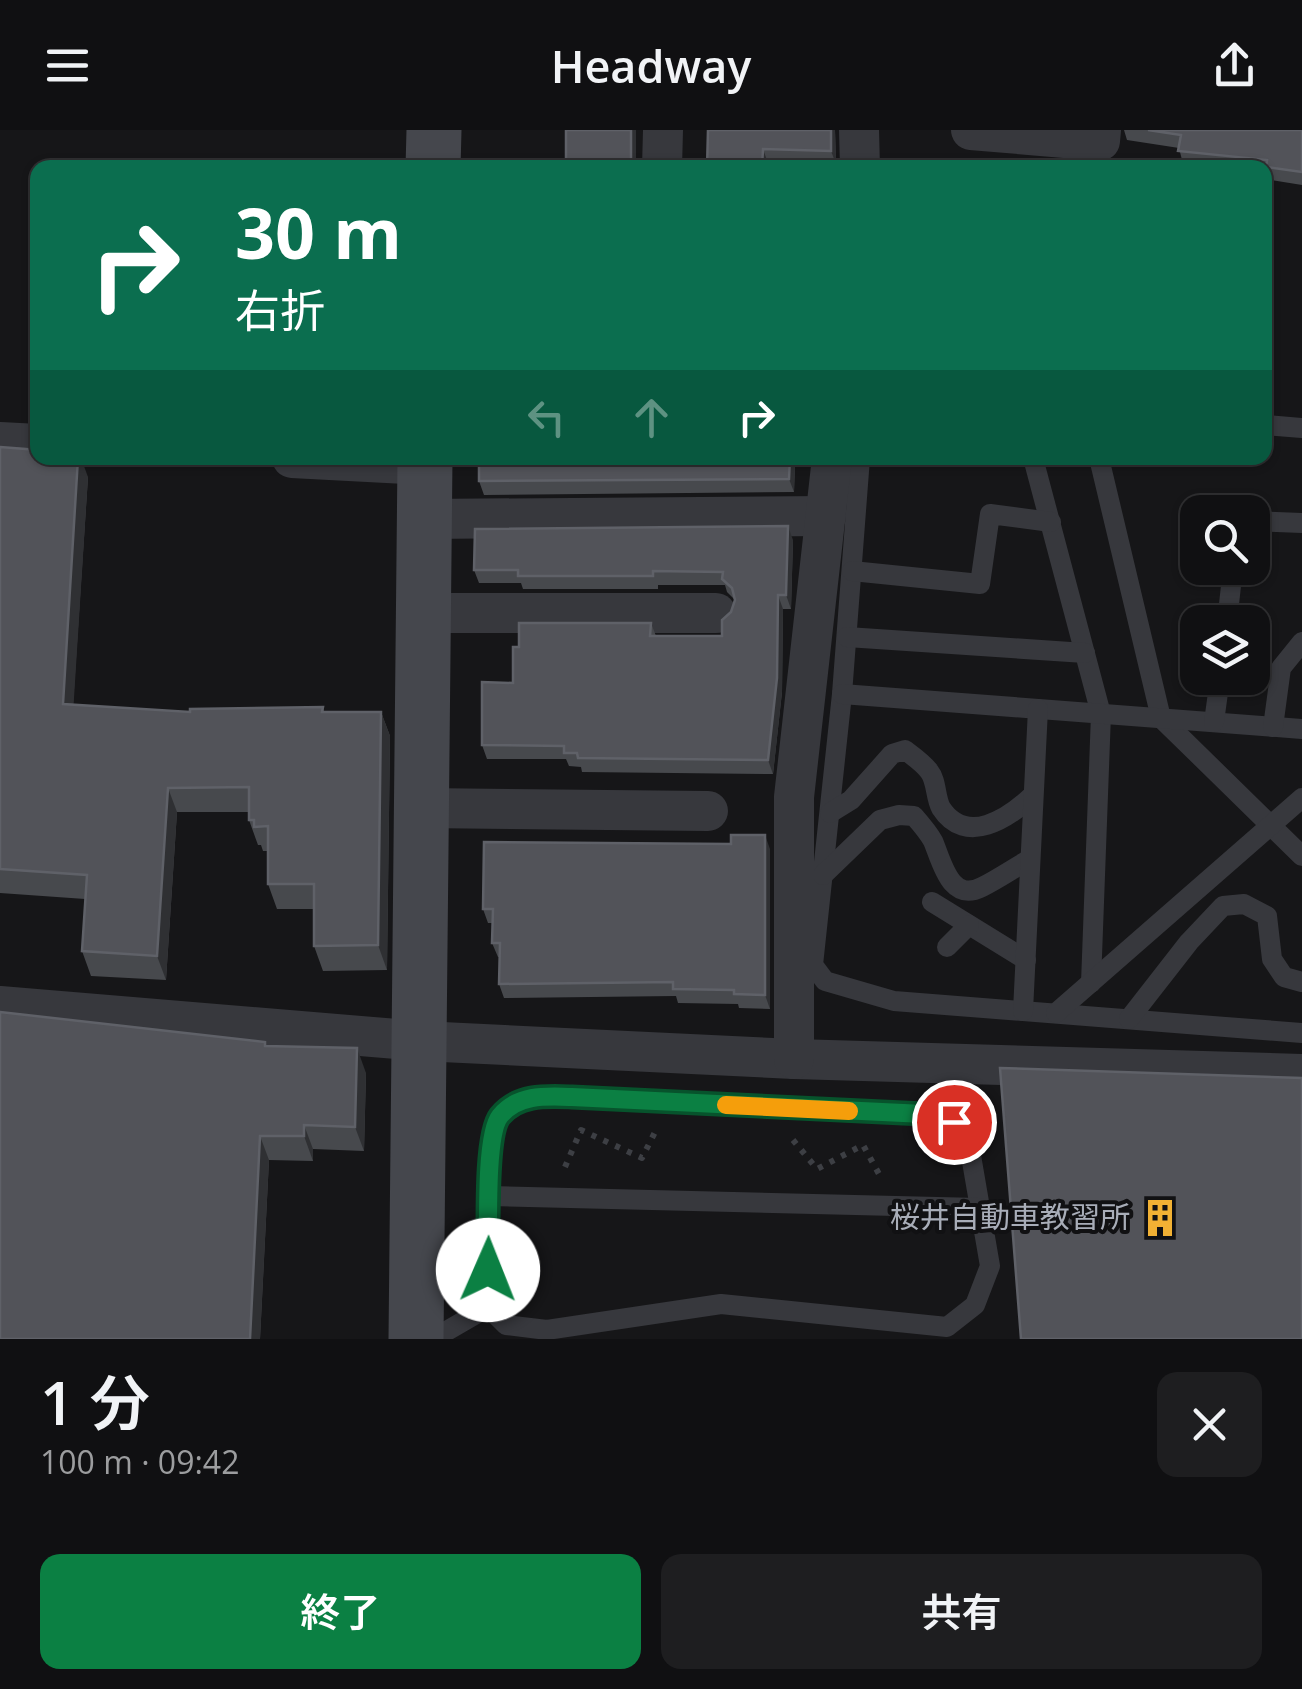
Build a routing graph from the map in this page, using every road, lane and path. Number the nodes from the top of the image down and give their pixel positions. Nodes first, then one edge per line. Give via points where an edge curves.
1 (434, 130) edge
2 (663, 130) edge
3 (859, 130) edge
4 (971, 130) edge
5 (1101, 130) edge
6 (432, 160) edge
7 (662, 160) edge
8 (860, 160) edge
9 (1272, 426) edge
10 (1302, 428) edge
11 (0, 442) edge
12 (30, 444) edge
13 (425, 465) edge
14 (831, 465) edge
15 (860, 465) edge
16 (1036, 465) edge
17 (1101, 465) edge
18 (826, 516) junction
19 (424, 519) junction
20 (1051, 522) junction
21 (1270, 522) edge
22 (1302, 523) edge
23 (852, 570) junction
24 (424, 613) junction
25 (716, 613) dead end
26 (847, 637) junction
27 (1302, 642) edge
28 (1085, 653) junction
29 (842, 694) junction
30 (1218, 695) edge
31 (1038, 708) junction
32 (1101, 714) junction
33 (1161, 718) junction
34 (1214, 722) junction
35 (1273, 727) junction
36 (1302, 729) edge
37 (1033, 795) junction
38 (1302, 798) edge
39 (422, 808) junction
40 (708, 811) dead end
41 (830, 813) junction
42 (1272, 827) junction
43 (1302, 856) edge
44 (1030, 859) junction
45 (823, 876) junction
46 (932, 902) dead end
47 (969, 925) junction
48 (947, 947) dead end
49 (1026, 960) junction
50 (1302, 982) edge
51 (1092, 983) junction
52 (0, 1006) edge
53 (1023, 1011) junction
54 (1056, 1014) junction
55 (1129, 1019) junction
56 (1302, 1033) edge
57 (421, 1041) junction
58 (794, 1059) junction
59 (976, 1064) junction
60 (1302, 1074) edge
61 (671, 1102) junction
62 (794, 1108) junction
63 (924, 1114) junction
64 (490, 1196) junction
65 (552, 1197) junction
66 (896, 1206) junction
67 (979, 1208) junction
68 (488, 1307) junction
69 (416, 1339) edge
70 (434, 1339) edge

1 - 6 street
2 - 7 street
3 - 8 street
4 - 5 street via 1100,141
9 - 10 lane
11 - 12 street
13 - 19 street
14 - 18 street
15 - 23 lane
16 - 20 lane
17 - 33 lane
18 - 19 street
18 - 58 street via 794,798
19 - 24 street
20 - 23 lane via 990,514 980,584
20 - 28 lane
21 - 22 lane
23 - 26 lane
24 - 25 street
24 - 39 street
26 - 28 lane
26 - 29 lane
27 - 35 lane via 1281,668
28 - 32 lane
29 - 31 lane
29 - 41 lane
30 - 34 lane
31 - 32 lane
31 - 37 lane
32 - 33 lane
32 - 51 lane
33 - 34 lane
33 - 42 lane
34 - 35 lane
35 - 36 lane
37 - 41 lane via 998,823 962,826 939,804 930,772 906,750 892,754 851,800
37 - 44 lane
38 - 42 lane
39 - 40 street
39 - 57 street
41 - 45 lane
42 - 43 lane
42 - 51 lane
44 - 45 lane via 981,887 958,889 922,825 914,816 898,815 880,820
44 - 49 lane
45 - 53 lane via 813,965 825,982 894,1002
46 - 47 lane
47 - 48 lane
47 - 49 lane
49 - 53 lane
50 - 55 lane via 1284,977 1272,959 1267,916 1244,904 1223,906
51 - 54 lane
52 - 57 street
53 - 54 lane
54 - 55 lane
55 - 56 lane
57 - 58 street
57 - 69 street
58 - 59 street
59 - 60 street
59 - 63 lane
61 - 62 lane
61 - 64 lane via 538,1096 518,1102 498,1117 491,1140
61 - 65 path via 642,1158 582,1130
62 - 63 lane
62 - 66 path via 788,1134 818,1169 864,1145
63 - 67 lane via 954,1122 969,1144
64 - 65 lane
64 - 68 lane
65 - 66 lane
66 - 67 lane
67 - 68 lane via 990,1266 975,1305 947,1326 721,1304 547,1330 506,1324
68 - 70 lane

